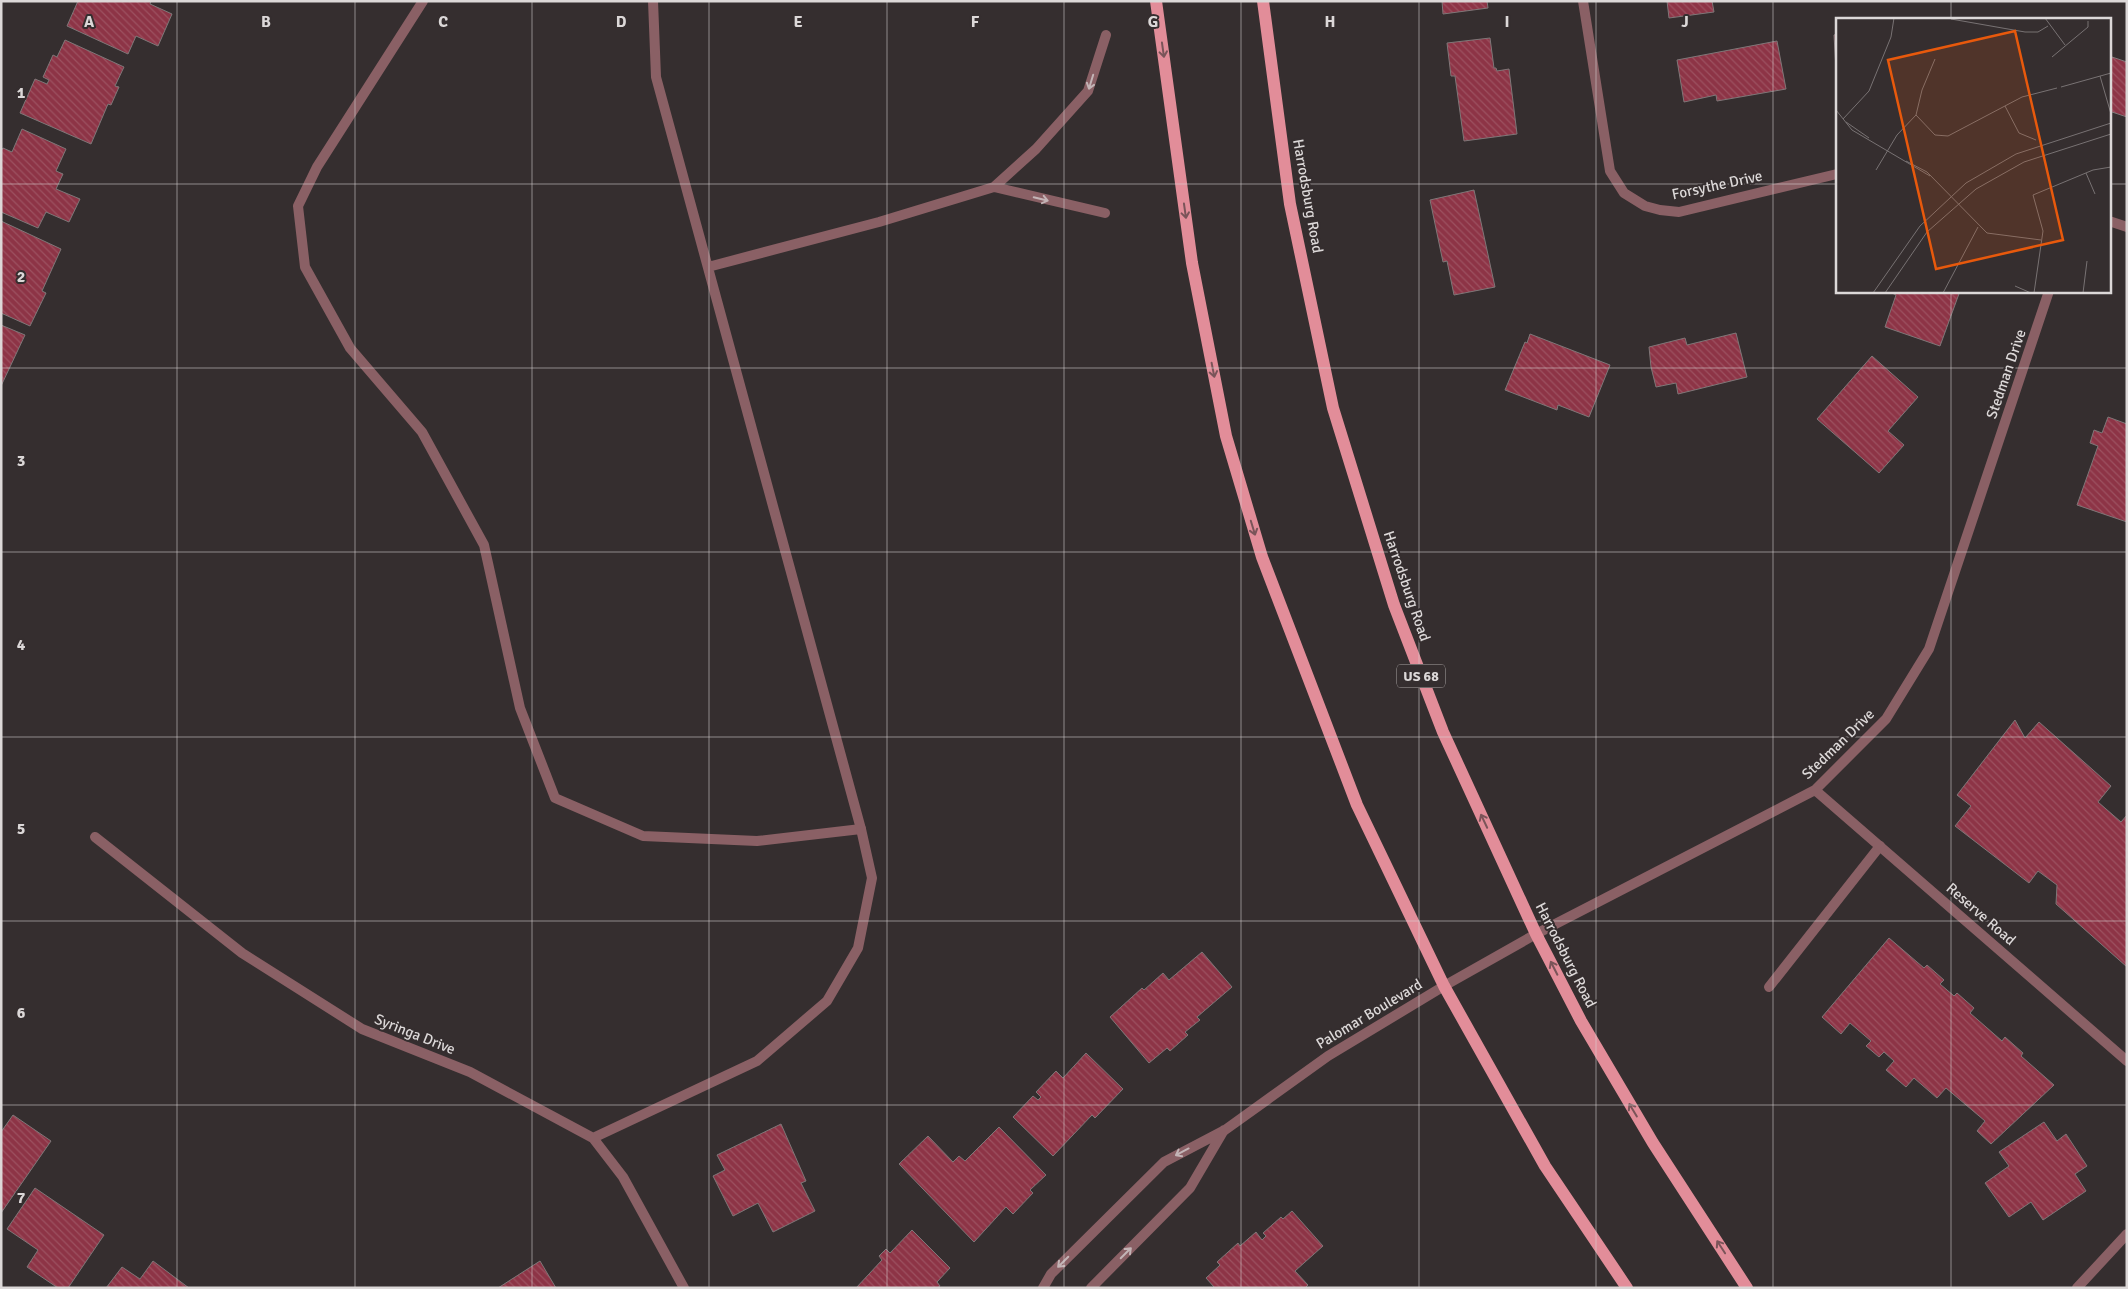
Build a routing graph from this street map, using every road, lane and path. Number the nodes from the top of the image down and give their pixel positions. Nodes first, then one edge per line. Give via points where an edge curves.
1 (423, 1) edge
2 (652, 1) edge
3 (1156, 1) edge
4 (1263, 1) edge
5 (1583, 1) edge
6 (1106, 35) dead end
7 (1836, 174) edge
8 (994, 187) junction
9 (1105, 213) dead end
10 (2110, 221) edge
11 (2127, 226) edge
12 (708, 267) junction
13 (2049, 292) edge
14 (1815, 790) junction
15 (861, 829) junction
16 (96, 837) dead end
17 (1880, 846) junction
18 (1536, 934) junction
19 (1444, 986) junction
20 (1769, 987) dead end
21 (2127, 1061) edge
22 (1225, 1130) junction
23 (593, 1138) junction
24 (2127, 1234) edge
25 (684, 1288) edge
26 (1043, 1288) edge
27 (1092, 1288) edge
28 (1627, 1288) edge
29 (1747, 1288) edge
30 (2077, 1288) edge

1 - 15 street via 317,167 298,206 305,267 350,348 422,432 484,545 520,708 555,798 643,836 757,842
2 - 12 street via 656,76
3 -> 19 main road via 1192,263 1226,436 1249,515 1357,805
18 -> 4 main road, Harrodsburg Road / US 68 via 1443,732 1394,605 1333,408 1290,204
5 - 7 street, Forsythe Drive via 1604,143 1610,171 1624,193 1645,206 1679,212
6 -> 8 street via 1088,90 1036,149
8 -> 9 street
8 - 12 street via 879,222
10 - 11 street
12 - 15 street
13 - 14 street, Stedman Drive via 1929,649 1886,719
14 - 17 street, Reserve Road
14 - 18 street, Stedman Drive
15 - 23 street via 872,878 858,948 827,1002 757,1061
16 - 23 street, Syringa Drive via 242,953 362,1028 470,1072
17 - 20 street
17 - 21 street, Reserve Road
18 - 19 street, Palomar Boulevard
29 -> 18 main road, Harrodsburg Road / US 68 via 1653,1143 1581,1021
19 - 22 street, Palomar Boulevard via 1328,1056
19 - 28 main road via 1545,1166
22 -> 26 street, Palomar Boulevard via 1164,1162 1051,1274
27 -> 22 street, Palomar Boulevard via 1190,1188
23 - 25 street, Syringa Drive via 623,1177
24 - 30 street

